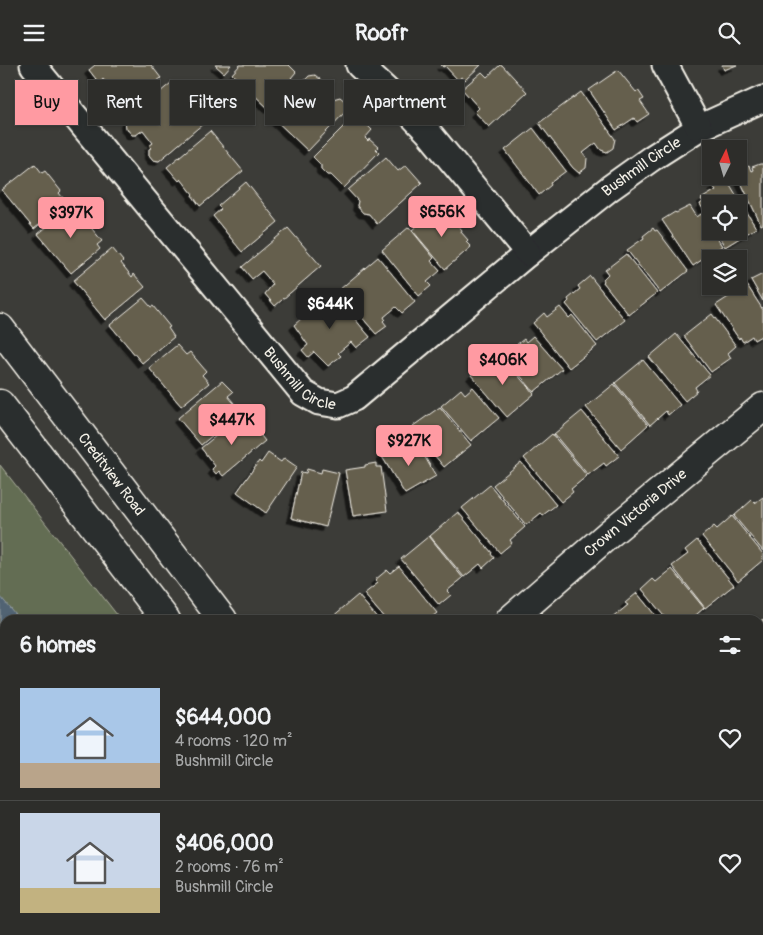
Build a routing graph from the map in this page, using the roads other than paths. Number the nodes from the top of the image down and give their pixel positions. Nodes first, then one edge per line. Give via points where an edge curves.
1 (33, 65) edge
2 (360, 65) edge
3 (665, 65) edge
4 (763, 99) edge
5 (699, 128) junction
6 (528, 253) junction
7 (0, 329) edge
8 (0, 404) edge
9 (763, 407) edge
10 (162, 615) edge
11 (219, 615) edge
12 (516, 615) edge

1 - 6 street, Bushmill Circle via 303,393 319,403 338,405 354,398
2 - 6 street via 428,132
3 - 5 street
4 - 5 street, Bushmill Circle
5 - 6 street, Bushmill Circle via 610,188
7 - 11 main road, Creditview Road
8 - 10 main road
9 - 12 main road, Crown Victoria Drive

